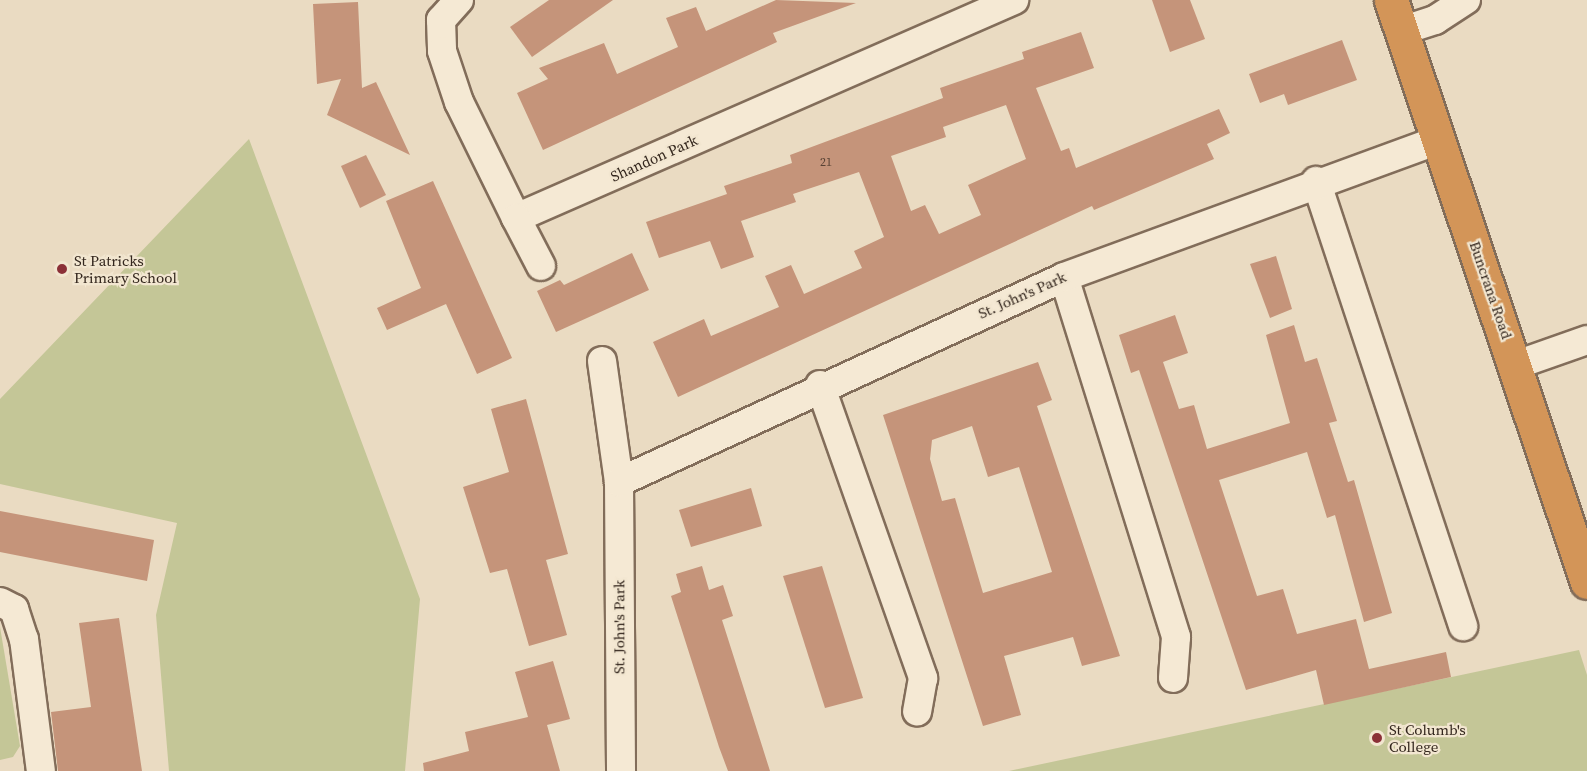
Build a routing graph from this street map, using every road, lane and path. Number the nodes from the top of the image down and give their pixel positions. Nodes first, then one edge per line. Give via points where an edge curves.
1 (459, 0) edge
2 (1014, 0) edge
3 (1391, 0) edge
4 (1466, 0) edge
5 (1401, 31) junction
6 (1439, 140) junction
7 (1316, 181) junction
8 (516, 218) junction
9 (541, 266) dead end
10 (1064, 277) junction
11 (1587, 340) edge
12 (602, 361) dead end
13 (1516, 365) junction
14 (820, 385) junction
15 (619, 483) junction
16 (1587, 582) edge
17 (0, 602) edge
18 (1463, 626) dead end
19 (1173, 678) dead end
20 (917, 711) dead end
21 (41, 771) edge
22 (621, 771) edge

1 - 8 street via 441,20 442,51 459,102
2 - 8 street, Shandon Park
3 - 5 highway, Buncrana Road
4 - 5 street via 1435,20
5 - 6 highway, Buncrana Road
6 - 7 street, St. John's Park
6 - 13 highway, Buncrana Road
7 - 10 street, St. John's Park
7 - 18 street
8 - 9 street
10 - 14 street, St. John's Park
10 - 19 street via 1176,638
11 - 13 street
12 - 15 street, St. John's Park
13 - 16 highway, Buncrana Road
14 - 15 street, St. John's Park
14 - 20 street via 923,678
15 - 22 street, St. John's Park
17 - 21 street via 14,609 24,639

